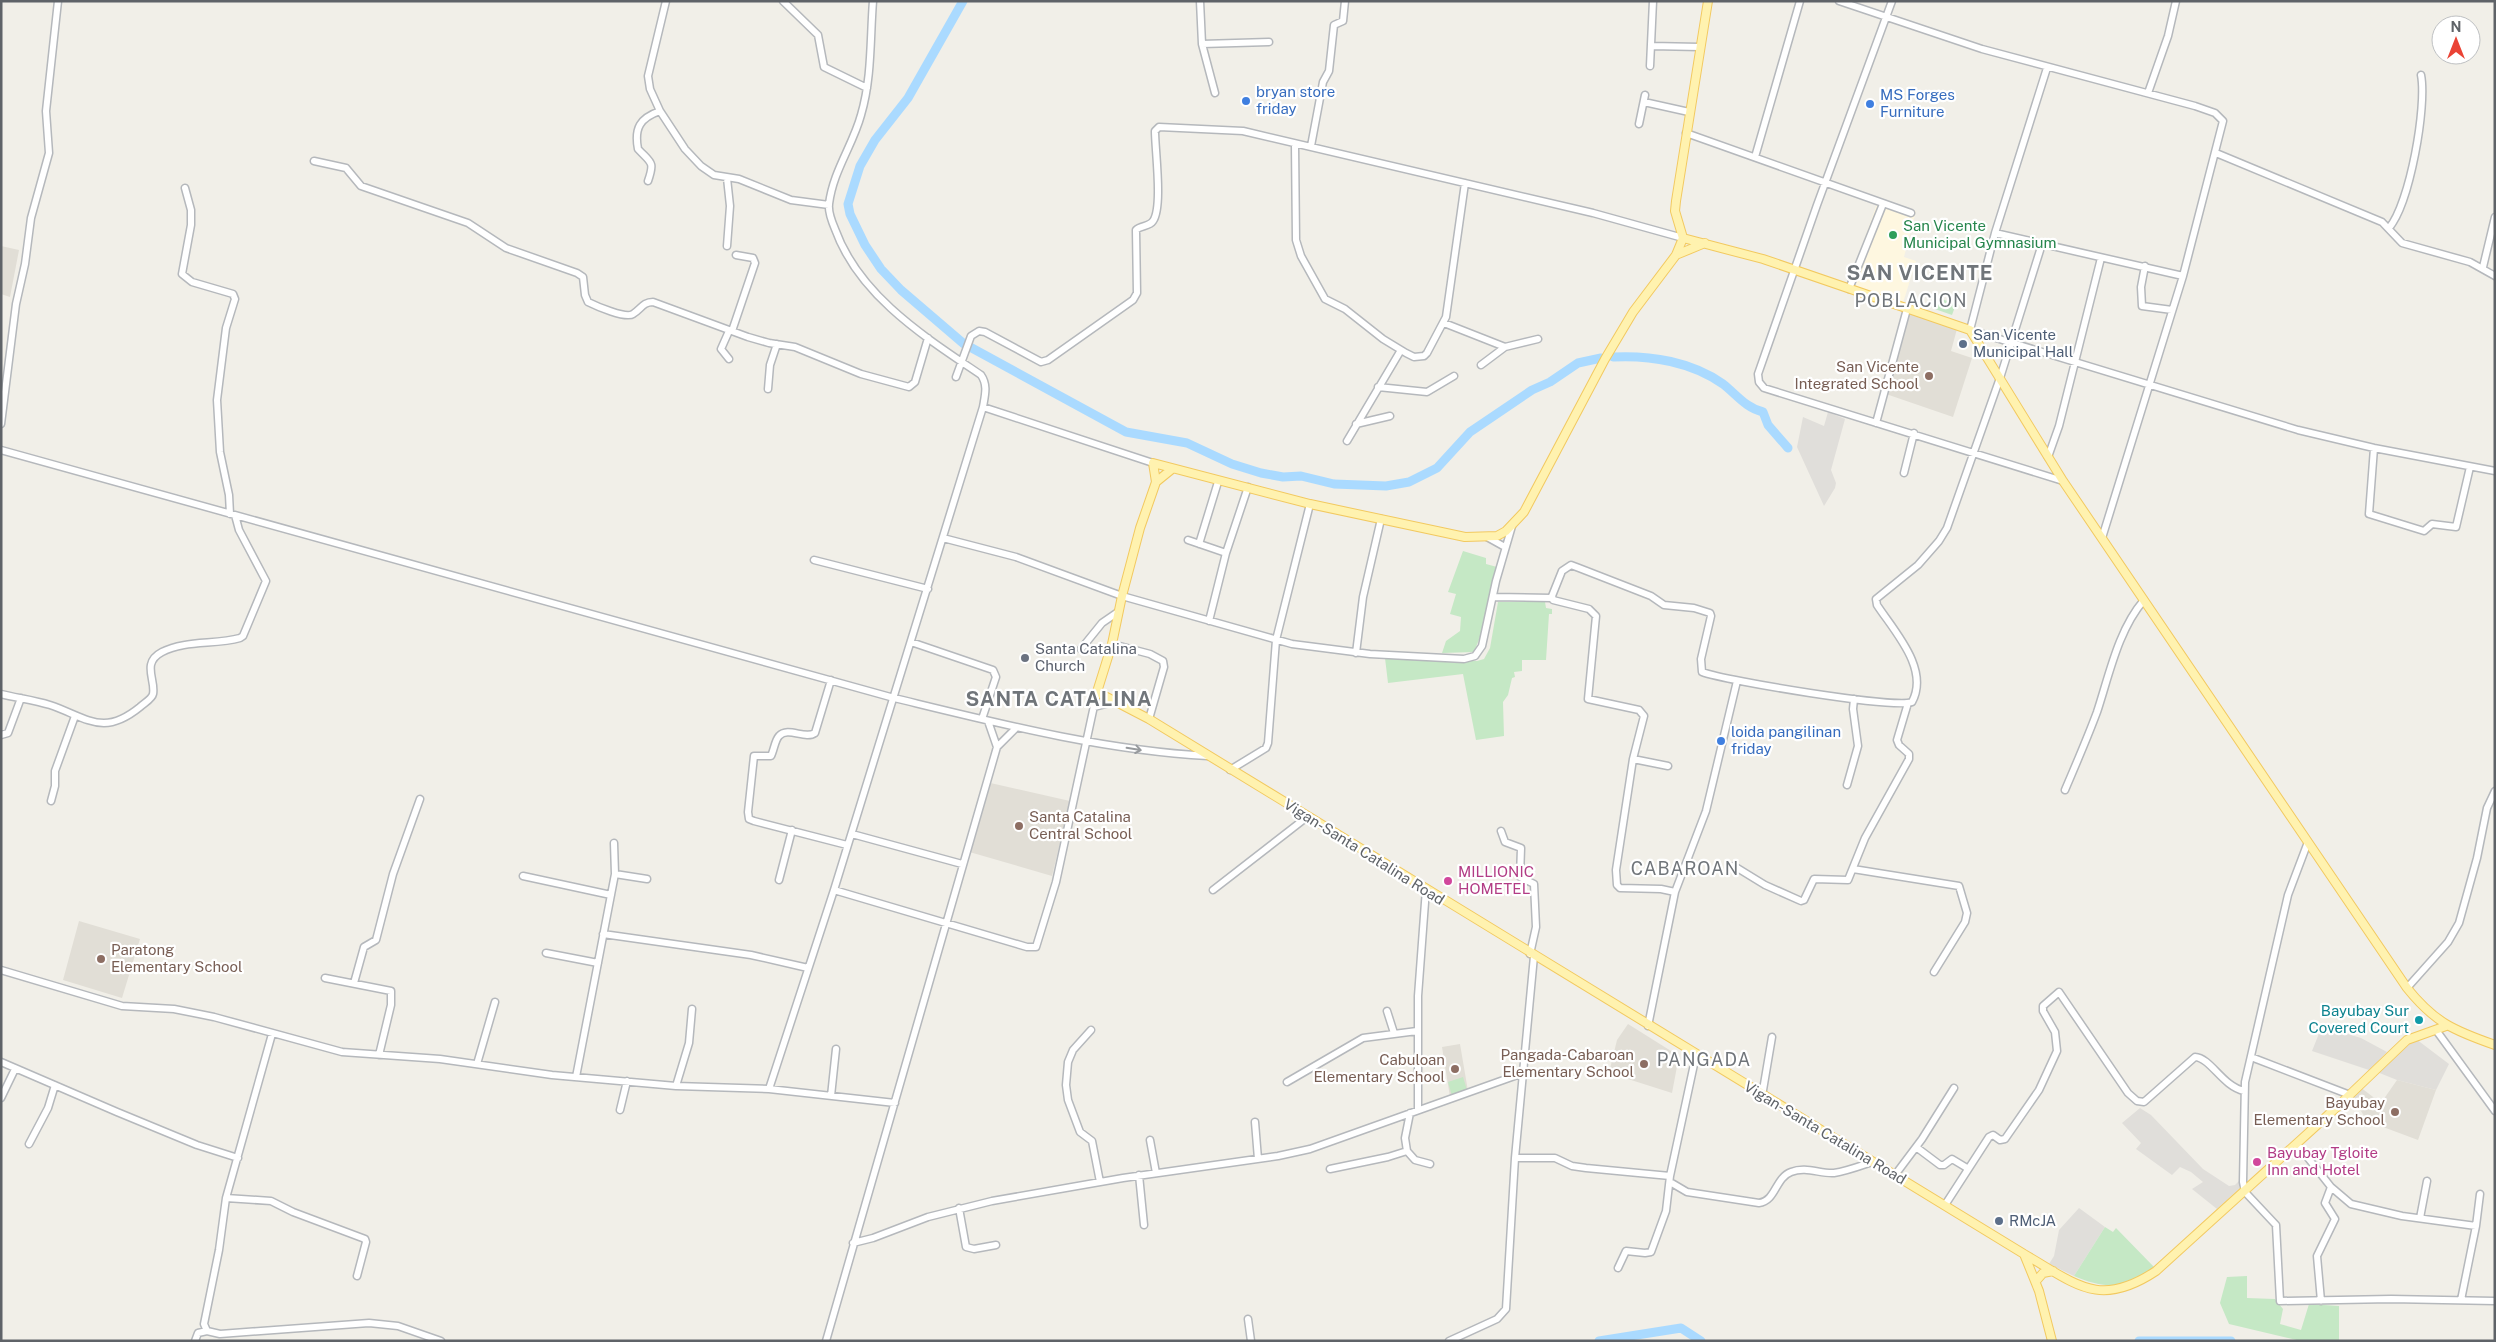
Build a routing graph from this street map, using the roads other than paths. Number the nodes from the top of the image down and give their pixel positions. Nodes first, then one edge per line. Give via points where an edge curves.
1 (58, 1) edge
2 (666, 1) edge
3 (783, 1) edge
4 (873, 1) edge
5 (1200, 1) edge
6 (1345, 1) edge
7 (1652, 1) edge
8 (1708, 1) edge
9 (1800, 1) edge
10 (1839, 1) edge
11 (1892, 1) edge
12 (2176, 1) edge
13 (1886, 17) junction
14 (1269, 42) dead end
15 (1202, 44) junction
16 (1650, 46) junction
17 (1700, 47) junction
18 (1650, 66) dead end
19 (2047, 68) junction
20 (2421, 75) dead end
21 (867, 88) junction
22 (1215, 92) dead end
23 (2148, 93) junction
24 (660, 111) junction
25 (1689, 112) junction
26 (1639, 124) dead end
27 (1686, 133) junction
28 (1295, 144) junction
29 (1311, 146) junction
30 (2216, 153) junction
31 (1755, 157) junction
32 (314, 161) dead end
33 (727, 178) junction
34 (648, 181) dead end
35 (1465, 183) junction
36 (1826, 184) junction
37 (185, 188) dead end
38 (1883, 204) junction
39 (829, 205) junction
40 (1911, 213) dead end
41 (2495, 217) edge
42 (2389, 228) junction
43 (1995, 233) junction
44 (1683, 238) junction
45 (1705, 243) junction
46 (2042, 244) junction
47 (727, 246) dead end
48 (736, 255) dead end
49 (1676, 255) junction
50 (2100, 258) junction
51 (2145, 266) junction
52 (2483, 267) junction
53 (1793, 271) junction
54 (2183, 276) junction
55 (2495, 276) edge
56 (1849, 290) junction
57 (1907, 309) junction
58 (2172, 310) junction
59 (1444, 323) junction
60 (1970, 330) junction
61 (730, 331) junction
62 (928, 338) junction
63 (1538, 339) dead end
64 (2012, 341) junction
65 (777, 344) junction
66 (1505, 347) junction
67 (1401, 350) junction
68 (729, 359) dead end
69 (960, 361) junction
70 (2075, 363) junction
71 (1481, 365) dead end
72 (1454, 376) dead end
73 (956, 377) dead end
74 (2000, 378) junction
75 (2150, 385) junction
76 (1378, 387) junction
77 (768, 389) dead end
78 (983, 407) junction
79 (1390, 416) dead end
80 (1876, 422) junction
81 (1, 424) edge
82 (1356, 424) junction
83 (1914, 433) junction
84 (1348, 441) dead end
85 (2374, 448) junction
86 (1, 450) edge
87 (1972, 451) junction
88 (2048, 457) junction
89 (1153, 463) junction
90 (2470, 467) junction
91 (1172, 469) junction
92 (2495, 470) edge
93 (1904, 473) dead end
94 (2063, 481) junction
95 (1156, 482) junction
96 (1218, 482) junction
97 (1248, 487) junction
98 (1310, 504) junction
99 (233, 515) junction
100 (1381, 519) junction
101 (1512, 526) junction
102 (1487, 537) junction
103 (943, 538) junction
104 (2102, 538) junction
105 (1188, 540) dead end
106 (1199, 544) junction
107 (1506, 547) junction
108 (1226, 553) junction
109 (814, 560) dead end
110 (928, 589) junction
111 (1122, 596) junction
112 (1493, 597) junction
113 (1552, 598) junction
114 (2144, 600) junction
115 (1118, 612) junction
116 (1209, 621) junction
117 (1276, 640) junction
118 (911, 642) junction
119 (1112, 644) junction
120 (1081, 649) dead end
121 (1356, 653) junction
122 (831, 680) junction
123 (1737, 680) junction
124 (1097, 692) junction
125 (1, 694) edge
126 (21, 698) junction
127 (894, 698) junction
128 (1854, 699) junction
129 (1114, 702) junction
130 (1908, 704) junction
131 (1094, 707) junction
132 (75, 716) junction
133 (985, 720) junction
134 (1149, 720) junction
135 (1016, 728) junction
136 (1, 735) edge
137 (1086, 741) junction
138 (997, 747) junction
139 (1208, 756) junction
140 (1634, 760) junction
141 (1668, 766) dead end
142 (1230, 770) junction
143 (1847, 786) dead end
144 (2065, 790) dead end
145 (2495, 791) edge
146 (420, 799) dead end
147 (51, 801) dead end
148 (1307, 817) junction
149 (792, 830) junction
150 (1501, 830) dead end
151 (852, 834) junction
152 (2308, 842) junction
153 (614, 843) dead end
154 (847, 845) junction
155 (962, 864) junction
156 (1734, 866) dead end
157 (1853, 869) junction
158 (615, 874) junction
159 (523, 876) dead end
160 (647, 879) dead end
161 (779, 880) dead end
162 (1426, 889) junction
163 (834, 890) junction
164 (1213, 890) dead end
165 (1675, 892) junction
166 (611, 895) junction
167 (945, 924) junction
168 (603, 934) junction
169 (546, 953) dead end
170 (1532, 955) junction
171 (598, 963) junction
172 (808, 968) junction
173 (1, 970) edge
174 (1934, 972) dead end
175 (325, 978) dead end
176 (354, 983) junction
177 (2407, 988) junction
178 (494, 1002) dead end
179 (692, 1009) dead end
180 (1387, 1011) dead end
181 (1648, 1026) junction
182 (2446, 1026) junction
183 (1091, 1030) dead end
184 (1417, 1030) junction
185 (2436, 1030) junction
186 (1394, 1033) junction
187 (272, 1034) junction
188 (1772, 1037) dead end
189 (2495, 1045) edge
190 (836, 1049) dead end
191 (379, 1055) junction
192 (1696, 1055) junction
193 (2251, 1056) junction
194 (1, 1062) edge
195 (477, 1064) junction
196 (16, 1069) junction
197 (1523, 1073) junction
198 (576, 1077) junction
199 (627, 1081) junction
200 (1287, 1082) dead end
201 (55, 1085) junction
202 (676, 1086) junction
203 (1954, 1088) dead end
204 (769, 1090) junction
205 (2244, 1090) junction
206 (2350, 1095) junction
207 (831, 1096) junction
208 (1762, 1096) junction
209 (1, 1098) edge
210 (894, 1103) junction
211 (620, 1110) dead end
212 (1418, 1110) junction
213 (2495, 1111) edge
214 (1410, 1113) junction
215 (1255, 1122) dead end
216 (1150, 1140) dead end
217 (29, 1144) dead end
218 (2297, 1144) junction
219 (1916, 1148) junction
220 (1408, 1151) junction
221 (238, 1158) junction
222 (1516, 1158) junction
223 (1258, 1159) junction
224 (1872, 1162) junction
225 (1430, 1164) dead end
226 (1967, 1168) junction
227 (1330, 1169) dead end
228 (1156, 1173) junction
229 (1139, 1175) junction
230 (1895, 1175) junction
231 (1670, 1179) junction
232 (2427, 1181) dead end
233 (1100, 1182) junction
234 (2330, 1187) junction
235 (2245, 1192) junction
236 (2480, 1194) dead end
237 (226, 1198) junction
238 (1945, 1205) junction
239 (959, 1208) junction
240 (2420, 1218) junction
241 (1144, 1225) dead end
242 (2476, 1226) junction
243 (853, 1243) junction
244 (996, 1245) dead end
245 (2024, 1254) junction
246 (1618, 1268) dead end
247 (2053, 1271) junction
248 (357, 1276) dead end
249 (2036, 1281) junction
250 (2461, 1300) junction
251 (2321, 1301) junction
252 (2495, 1301) edge
253 (1248, 1319) dead end
254 (208, 1331) junction
255 (436, 1340) edge
256 (2052, 1340) edge
257 (195, 1341) edge
258 (826, 1341) edge
259 (1251, 1341) edge
260 (1449, 1341) edge

1 - 81 street via 46,111 49,153 30,218
2 - 24 street via 648,76
3 - 21 street via 818,35 824,67
4 - 21 street
5 - 15 street
6 - 29 street via 1343,21 1334,25 1329,71 1323,82
7 - 16 street
8 - 17 main road
9 - 31 street
10 - 13 street
11 - 13 street
12 - 23 street via 2168,36
13 - 19 street
13 - 36 street
14 - 15 street
15 - 22 street
16 - 17 street
16 - 18 street
17 - 25 main road
19 - 23 street
19 - 43 street
20 - 42 street via 2420,124 2415,150 2400,210
21 - 39 street via 859,121 840,163
23 - 30 street via 2221,117 2223,127
24 - 33 street via 696,161 714,174
24 - 34 street via 644,118 637,128 638,149 653,166
25 - 26 street via 1645,99
25 - 27 main road
27 - 31 street
27 - 44 main road via 1675,208
28 - 29 street
28 - 67 street via 1295,230 1301,256 1326,301 1346,309
28 - 69 street via 1233,129 1155,129 1156,207 1154,221 1136,230 1137,293 1134,300 1043,362 978,331 971,336
29 - 35 street
30 - 42 street via 2339,203
30 - 54 street
31 - 36 street
32 - 61 street via 346,168 361,186 468,223 506,248 576,273 582,277 586,300 592,304 626,316 653,302
33 - 39 street via 739,179 791,200
33 - 47 street via 730,206
35 - 44 street
35 - 59 street
36 - 38 street
36 - 53 street
37 - 99 street via 191,225 182,274 192,282 233,294 235,299 226,328 217,400 220,452
38 - 40 street
38 - 56 street
39 - 62 street via 849,260 891,309
41 - 52 street
42 - 52 street via 2402,243
43 - 46 street
43 - 60 street
44 - 45 main road
44 - 49 main road
45 - 49 main road
45 - 53 main road
46 - 50 street
46 - 64 street
48 - 61 street via 753,258 755,263
49 - 101 main road via 1633,312 1524,512
50 - 51 street
50 - 70 street
51 - 54 street
51 - 58 street via 2140,288 2142,306
52 - 55 street
53 - 56 main road
53 - 80 street via 1758,374 1759,382 1764,388
54 - 58 street
56 - 57 main road
57 - 60 main road
57 - 80 street
58 - 75 street
59 - 66 street
59 - 67 street via 1424,356 1414,357
60 - 64 street
60 - 74 main road
61 - 65 street
61 - 68 street via 721,349
62 - 65 street via 915,382 909,387 861,374 795,346
62 - 69 street
63 - 66 street
64 - 70 street
64 - 74 street
65 - 77 street via 770,365
66 - 71 street
67 - 76 street
69 - 73 street
69 - 78 street via 986,382
70 - 75 street
70 - 88 street
72 - 76 street via 1427,392
74 - 87 street
74 - 88 main road
75 - 85 street via 2298,430
75 - 104 street
76 - 82 street
78 - 89 street
78 - 103 street
79 - 82 street
80 - 83 street
82 - 84 street
83 - 87 street
83 - 93 street
85 - 90 street
85 - 90 street via 2369,514 2424,531 2432,524 2456,526
86 - 99 street
87 - 94 street
87 - 130 street via 1955,509 1939,541 1918,565 1876,599 1877,606 1914,664 1915,692
88 - 94 main road
89 - 91 main road
89 - 95 main road
90 - 92 street
91 - 95 main road
91 - 96 main road
94 - 104 main road
95 - 111 main road
96 - 97 main road
96 - 106 street
97 - 98 main road
97 - 108 street
98 - 100 main road
98 - 117 street
99 - 122 street
99 - 132 street via 266,580 243,636 161,652 150,670 153,694 129,715 103,724
100 - 102 main road via 1465,537
100 - 121 street via 1365,588
101 - 102 main road via 1497,536
101 - 107 street
102 - 107 street
103 - 110 street
103 - 111 street via 1016,558
104 - 114 main road
105 - 106 street
106 - 108 street
107 - 112 street
108 - 116 street
109 - 110 street
110 - 118 street
111 - 115 main road
111 - 116 street
112 - 113 street
112 - 121 street via 1480,652 1470,658
113 - 123 street via 1562,571 1571,565 1651,596 1664,605 1710,613 1700,671
113 - 140 street via 1595,613 1588,699 1643,713
114 - 144 street via 2125,632
114 - 152 main road
115 - 119 main road
115 - 120 street via 1102,623
116 - 117 street
117 - 121 street
117 - 142 street via 1268,743 1266,748
118 - 127 street
118 - 133 street via 993,670 996,677
119 - 124 main road
119 - 134 street via 1150,654 1163,661
122 - 127 street
122 - 149 street via 815,733 809,736 782,734 771,756 754,756 748,817
123 - 128 street
123 - 165 street via 1706,811
124 - 129 main road, Vigan-Santa Catalina Road
124 - 131 street
125 - 126 street
126 - 132 street via 50,705
126 - 136 street via 8,733
127 - 133 street
127 - 151 street
128 - 130 street
128 - 143 street via 1858,746
129 - 131 street
129 - 134 main road, Vigan-Santa Catalina Road
130 - 157 street via 1897,740 1910,754 1909,759 1865,838
131 - 137 street
132 - 147 street via 55,771
133 - 135 street
133 - 138 street
134 - 139 main road, Vigan-Santa Catalina Road
135 - 137 street
135 - 138 street
137 -> 139 street
137 - 167 street via 1056,882 1036,947
138 - 155 street
139 - 142 main road, Vigan-Santa Catalina Road
140 - 141 street
140 - 165 street via 1616,870 1618,885 1620,888
142 - 148 main road, Vigan-Santa Catalina Road
145 - 177 street via 2459,923 2448,942
146 - 176 street via 393,874 376,940 364,947
148 - 162 main road, Vigan-Santa Catalina Road
148 - 164 street
149 - 154 street
149 - 161 street
150 - 170 street via 1506,842 1521,848 1520,877 1534,884 1536,927
151 - 154 street
151 - 155 street
152 - 177 main road
152 - 193 street via 2288,895
153 - 158 street
154 - 163 street
155 - 167 street
156 - 157 street via 1764,885 1801,901 1814,879 1846,881
157 - 174 street via 1959,886 1968,913
158 - 160 street
158 - 166 street
159 - 166 street
162 - 170 main road, Vigan-Santa Catalina Road
162 - 184 street
163 - 167 street
163 - 172 street
165 - 181 street
166 - 168 street
167 - 210 street
168 - 171 street
168 - 172 street via 750,955
169 - 171 street
170 - 181 main road, Vigan-Santa Catalina Road
170 - 197 street
171 - 198 street
172 - 204 street
173 - 187 street via 117,1004 174,1009
175 - 176 street
176 - 191 street via 391,991
177 - 182 main road
178 - 195 street
179 - 202 street via 690,1038
180 - 186 street
181 - 192 main road, Vigan-Santa Catalina Road
182 - 185 main road, Vigan-Santa Catalina Road
182 - 189 main road
183 - 233 street via 1073,1050 1068,1062 1066,1092 1081,1134 1092,1141
184 - 186 street
184 - 212 street
185 - 206 main road, Vigan-Santa Catalina Road via 2407,1040
185 - 213 street
186 - 200 street via 1359,1040
187 - 191 street via 327,1049
187 - 221 street
188 - 208 street
190 - 207 street
191 - 195 street
192 - 208 main road, Vigan-Santa Catalina Road
192 - 231 street
193 - 205 street
193 - 206 street
194 - 196 street
195 - 198 street
196 - 201 street
196 - 209 street
197 - 212 street
197 - 222 street
198 - 199 street
199 - 202 street
199 - 211 street
201 - 217 street via 48,1108
201 - 221 street via 170,1134
202 - 204 street
203 - 219 street
204 - 207 street
205 - 226 street via 2228,1084 2207,1063 2195,1057 2144,1102 2137,1102 2059,992 2043,1006 2055,1032 2058,1051 2042,1082 2005,1140 1993,1135 1989,1137
205 - 235 street via 2242,1171
206 - 218 main road, Vigan-Santa Catalina Road
207 - 210 street
208 - 224 main road, Vigan-Santa Catalina Road
210 - 243 street
212 - 214 street
214 - 220 street via 1405,1138
214 - 223 street via 1327,1144
215 - 223 street
216 - 228 street
218 - 234 street
218 - 235 main road, Vigan-Santa Catalina Road
219 - 226 street via 1940,1165 1951,1159
219 - 230 street
220 - 225 street via 1415,1160
220 - 227 street
221 - 237 street
222 - 231 street via 1555,1158 1572,1166
222 - 260 street via 1506,1309 1497,1319
223 - 228 street
224 - 230 main road, Vigan-Santa Catalina Road
224 - 231 street via 1835,1172 1793,1171 1780,1180 1768,1199 1759,1203 1695,1194 1681,1189
226 - 238 street
228 - 229 street
229 - 233 street
229 - 241 street
230 - 238 main road, Vigan-Santa Catalina Road
231 - 246 street via 1666,1211 1651,1252 1626,1251
232 - 240 street
233 - 239 street
234 - 240 street via 2352,1204
234 - 251 street via 2325,1203 2335,1219 2317,1256
235 - 247 main road, Vigan-Santa Catalina Road via 2137,1283 2110,1292 2077,1284
235 - 251 street via 2276,1225 2280,1300
236 - 242 street
237 - 248 street via 271,1200 293,1212 365,1239
237 - 254 street via 204,1324
238 - 245 main road, Vigan-Santa Catalina Road
239 - 243 street
239 - 244 street via 966,1247 974,1249
240 - 242 street
242 - 250 street
243 - 258 street
245 - 247 main road, Vigan-Santa Catalina Road
245 - 249 main road
247 - 249 main road via 2043,1273
249 - 256 main road
250 - 251 street
250 - 252 street
253 - 259 street
254 - 255 street via 220,1334 369,1323 398,1326
254 - 257 street via 198,1333

